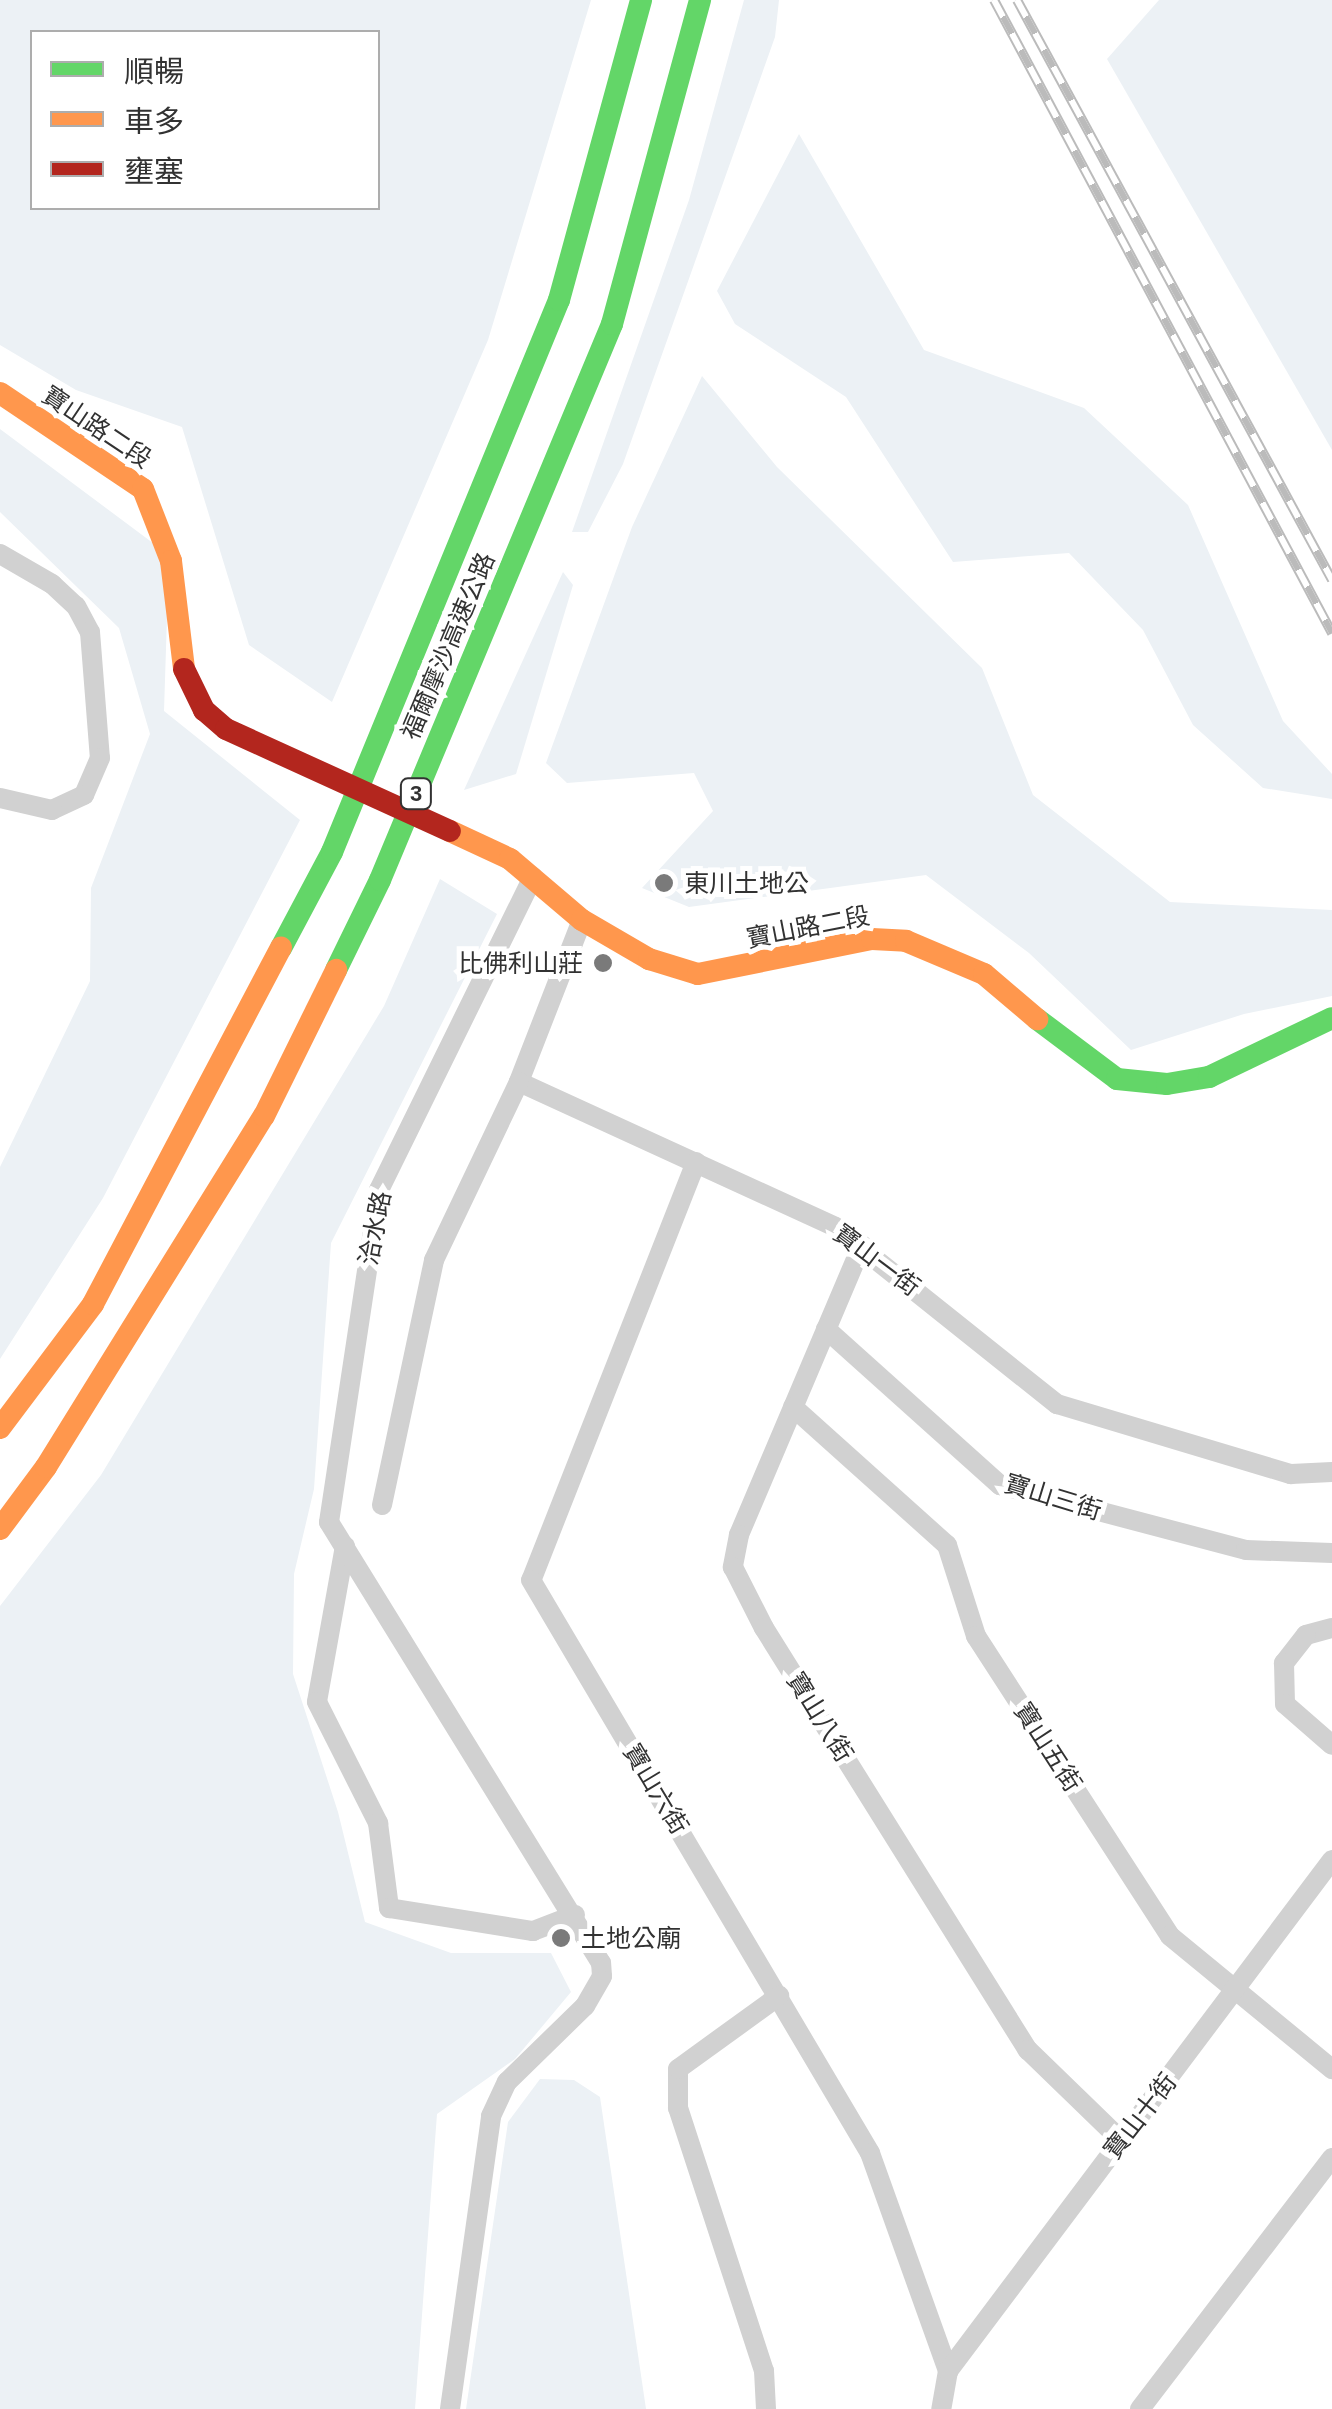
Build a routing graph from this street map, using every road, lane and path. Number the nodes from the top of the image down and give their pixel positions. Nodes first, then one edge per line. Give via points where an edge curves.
1 (641, 0) edge
2 (700, 0) edge
3 (0, 393) edge
4 (0, 554) edge
5 (0, 798) edge
6 (533, 877) junction
7 (582, 920) junction
8 (1332, 1018) edge
9 (519, 1082) junction
10 (696, 1162) junction
11 (862, 1245) junction
12 (826, 1329) junction
13 (793, 1407) junction
14 (0, 1428) edge
15 (1332, 1472) edge
16 (382, 1505) dead end
17 (0, 1529) edge
18 (345, 1546) junction
19 (1332, 1553) edge
20 (1332, 1628) edge
21 (1332, 1745) edge
22 (1332, 1860) edge
23 (575, 1916) junction
24 (1237, 1990) junction
25 (779, 1996) junction
26 (1332, 2068) edge
27 (1121, 2140) junction
28 (1332, 2158) edge
29 (948, 2372) junction
30 (450, 2409) edge
31 (766, 2409) edge
32 (942, 2409) edge
33 (1140, 2409) edge

1 - 14 main road, 福爾摩沙高速公路 / 3 via 559,300 332,852 93,1304
2 - 17 main road, 福爾摩沙高速公路 / 3 via 612,324 380,880 264,1116
3 - 6 main road, 寶山路二段 via 142,489 170,561 185,678 204,710 226,729 510,858
4 - 5 street via 52,584 76,606 90,632 100,758 84,795 52,810
6 - 7 main road, 寶山路二段
6 - 18 street, 洽水路 via 379,1190 329,1522
7 - 8 main road, 寶山路二段 via 650,959 698,974 872,939 906,941 984,974 1088,1063 1118,1078 1167,1084 1209,1077
7 - 9 street
9 - 10 street, 寶山一街
9 - 16 street via 434,1260
10 - 11 street, 寶山一街
10 - 25 street, 寶山六街 via 531,1580
11 - 12 street, 寶山八街
11 - 15 street, 寶山一街 via 1057,1404 1291,1474
12 - 13 street, 寶山八街
12 - 19 street, 寶山三街 via 1000,1485 1246,1550
13 - 24 street, 寶山五街 via 947,1546 976,1636 1170,1936
13 - 27 street, 寶山八街 via 739,1535 733,1567 764,1628 1028,2050
18 - 23 street, 洽水路
18 - 23 street, 洽水路 via 318,1702 378,1823 390,1908 533,1931
20 - 21 street via 1306,1635 1284,1663 1284,1704
22 - 24 street, 寶山十街
23 - 30 street, 洽水路 via 602,1976 585,2006 507,2082 492,2116
24 - 26 street, 寶山五街
24 - 27 street, 寶山十街
25 - 29 street, 寶山六街 via 870,2153
25 - 31 street via 678,2069 678,2108 764,2370
27 - 29 street, 寶山十街
28 - 33 street
29 - 32 street, 寶山六街

